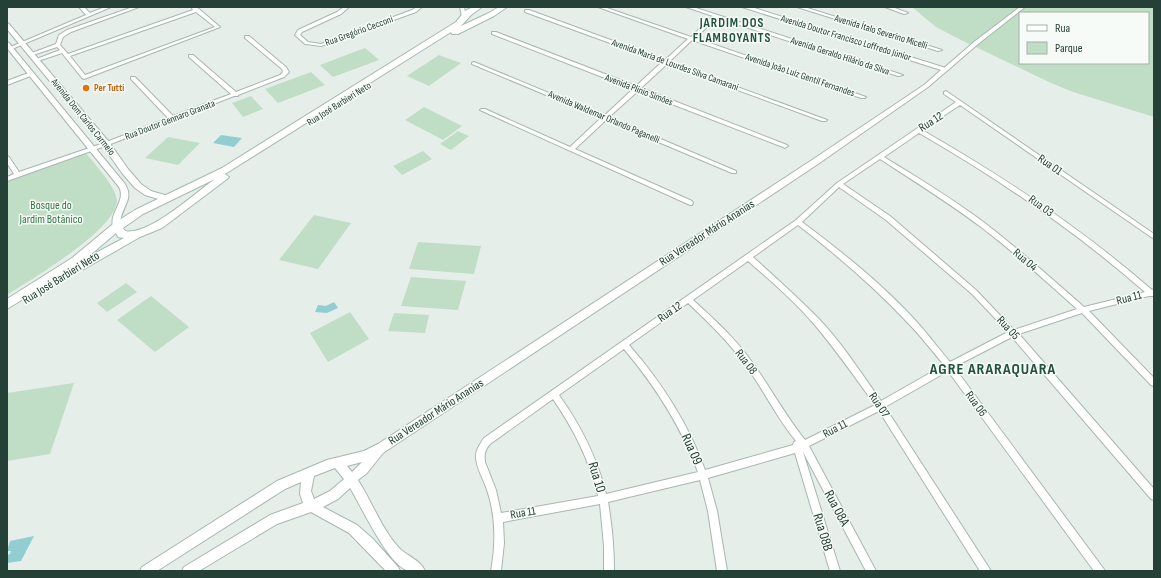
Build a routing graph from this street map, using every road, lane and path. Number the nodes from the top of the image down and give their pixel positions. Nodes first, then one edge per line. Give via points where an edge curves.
1 (81, 7) edge
2 (109, 7) edge
3 (137, 7) edge
4 (347, 7) edge
5 (420, 7) edge
6 (462, 7) edge
7 (478, 7) edge
8 (503, 7) edge
9 (600, 7) edge
10 (688, 7) edge
11 (745, 7) edge
12 (799, 7) edge
13 (887, 7) edge
14 (1023, 7) edge
15 (195, 9) edge
16 (527, 11) dead end
17 (906, 12) dead end
18 (89, 15) junction
19 (716, 16) junction
20 (464, 17) junction
21 (479, 22) junction
22 (7, 25) edge
23 (494, 33) dead end
24 (247, 36) dead end
25 (693, 39) junction
26 (22, 43) junction
27 (9, 46) edge
28 (60, 48) junction
29 (940, 50) dead end
30 (66, 56) junction
31 (190, 56) dead end
32 (34, 57) junction
33 (666, 62) junction
34 (474, 63) dead end
35 (946, 69) junction
36 (30, 72) junction
37 (900, 76) dead end
38 (7, 78) edge
39 (133, 78) dead end
40 (7, 82) edge
41 (637, 89) junction
42 (946, 93) dead end
43 (236, 95) junction
44 (863, 97) dead end
45 (69, 99) junction
46 (959, 103) junction
47 (56, 104) junction
48 (483, 110) dead end
49 (606, 118) junction
50 (172, 119) junction
51 (824, 120) dead end
52 (918, 130) junction
53 (106, 144) junction
54 (784, 146) dead end
55 (92, 149) junction
56 (571, 150) junction
57 (880, 156) junction
58 (7, 158) edge
59 (734, 172) dead end
60 (18, 174) junction
61 (7, 179) edge
62 (839, 184) junction
63 (165, 198) junction
64 (690, 203) dead end
65 (179, 210) junction
66 (798, 222) junction
67 (117, 227) junction
68 (138, 235) junction
69 (1154, 237) edge
70 (748, 257) junction
71 (1153, 293) edge
72 (688, 299) junction
73 (7, 305) edge
74 (1083, 310) junction
75 (7, 312) edge
76 (1013, 333) junction
77 (624, 344) junction
78 (949, 366) junction
79 (1154, 383) edge
80 (554, 394) junction
81 (880, 406) junction
82 (801, 447) junction
83 (382, 448) junction
84 (337, 462) junction
85 (309, 474) junction
86 (703, 475) junction
87 (351, 479) junction
88 (1154, 496) edge
89 (604, 500) junction
90 (313, 506) junction
91 (498, 518) junction
92 (146, 571) edge
93 (188, 571) edge
94 (394, 571) edge
95 (418, 571) edge
96 (496, 571) edge
97 (609, 571) edge
98 (722, 571) edge
99 (835, 571) edge
100 (871, 571) edge
101 (986, 571) edge
102 (1100, 571) edge

1 - 18 street
2 - 18 street
3 - 28 street via 69,31 62,36
4 - 5 street, Rua Gregório Cecconi via 300,31 297,35 307,43 321,45
6 - 20 street
7 - 20 main road, Rua José Barbieri Neto
8 - 21 main road, Rua José Barbieri Neto
9 - 25 street, Avenida João Luiz Gentil Fernandes
10 - 19 street, Avenida Geraldo Hilário da Silva
11 - 35 street, Avenida Doutor Francisco Loffredo Júnior
12 - 29 street, Avenida Ítalo Severino Micelli
13 - 17 street
14 - 35 street, Rua Vereador Mário Ananias
15 - 30 street
15 - 30 street via 218,27 84,76
16 - 33 street, Avenida Maria de Lourdes Silva Camarani
18 - 26 street
19 - 25 street
19 - 37 street, Avenida Geraldo Hilário da Silva
20 - 21 main road
20 - 63 main road, Rua José Barbieri Neto via 459,24 225,170
21 - 65 main road, Rua José Barbieri Neto via 462,28 235,170
22 - 26 street, Avenida Dom Carlos Carmelo
23 - 41 street, Avenida Plínio Simões
24 - 43 street, Rua Doutor Gennaro Granata via 286,72
25 - 33 street
25 - 44 street, Avenida João Luiz Gentil Fernandes
26 - 27 street
26 - 32 street, Avenida Dom Carlos Carmelo
27 - 36 street, Avenida Dom Carlos Carmelo
28 - 30 street
28 - 32 street
31 - 43 street
32 - 45 street, Avenida Dom Carlos Carmelo
33 - 41 street
33 - 51 street, Avenida Maria de Lourdes Silva Camarani
34 - 49 street, Avenida Waldemar Orlando Paganelli
35 - 83 street, Rua Vereador Mário Ananias via 926,86 815,162
36 - 38 street
36 - 40 street
36 - 47 street, Avenida Dom Carlos Carmelo
39 - 50 street
41 - 49 street
41 - 54 street, Avenida Plínio Simões
42 - 46 street, Rua 01
43 - 50 street, Rua Doutor Gennaro Granata
45 - 47 street
45 - 53 street, Avenida Dom Carlos Carmelo
46 - 52 street, Rua 12
46 - 69 street, Rua 01
47 - 55 street, Avenida Dom Carlos Carmelo
48 - 56 street
49 - 56 street
49 - 59 street, Avenida Waldemar Orlando Paganelli
50 - 53 street, Rua Doutor Gennaro Granata
52 - 57 street, Rua 12
52 - 71 street, Rua 03 via 980,165 1037,203
53 - 55 street, Rua Doutor Gennaro Granata
53 - 63 street, Avenida Dom Carlos Carmelo via 138,186 148,194
55 - 60 street, Rua Doutor Gennaro Granata
55 - 67 street, Avenida Dom Carlos Carmelo via 125,192 116,222
56 - 64 street
57 - 62 street, Rua 12
57 - 74 street, Rua 04 via 984,226
58 - 60 street
60 - 61 street, Rua Doutor Gennaro Granata
62 - 66 street, Rua 12
62 - 76 street, Rua 05 via 888,218 930,253 974,292
63 - 65 main road via 176,202
63 - 67 main road, Rua José Barbieri Neto
65 - 68 main road, Rua José Barbieri Neto via 159,225
66 - 70 street, Rua 12
66 - 78 street, Rua 06 via 874,284 912,322
67 - 68 main road via 127,236
67 - 73 main road, Rua José Barbieri Neto via 76,261
68 - 75 main road, Rua José Barbieri Neto via 94,257
70 - 72 street, Rua 12
70 - 81 street, Rua 07 via 816,321 848,360
71 - 74 street, Rua 11
72 - 77 street, Rua 12
72 - 82 street, Rua 08 via 719,329 748,363
74 - 76 street, Rua 11
74 - 79 street, Rua 04
76 - 78 street, Rua 11
76 - 88 street, Rua 05
77 - 80 street, Rua 12
77 - 86 street, Rua 09 via 648,372 670,404
78 - 81 street, Rua 11
78 - 102 street, Rua 06
80 - 89 street, Rua 10 via 572,418 586,445
80 - 91 street, Rua 12 via 490,438 483,447 481,462 493,494
81 - 82 street, Rua 11
81 - 101 street, Rua 07
82 - 86 street, Rua 11
82 - 99 street, Rua 08B
82 - 100 street, Rua 08A
83 - 84 street, Rua Vereador Mário Ananias via 365,456
83 - 87 street, Rua Vereador Mário Ananias
84 - 85 street, Rua Vereador Mário Ananias
84 - 87 street
85 - 90 street via 305,492
85 - 92 street, Rua Vereador Mário Ananias via 281,485
86 - 89 street, Rua 11
86 - 98 street, Rua 09 via 715,525
87 - 90 street, Rua Vereador Mário Ananias via 334,495
87 - 95 street via 395,552
89 - 91 street, Rua 11
89 - 97 street, Rua 10 via 610,549
90 - 93 street via 274,519
90 - 94 street via 353,529
91 - 96 street, Rua 12

